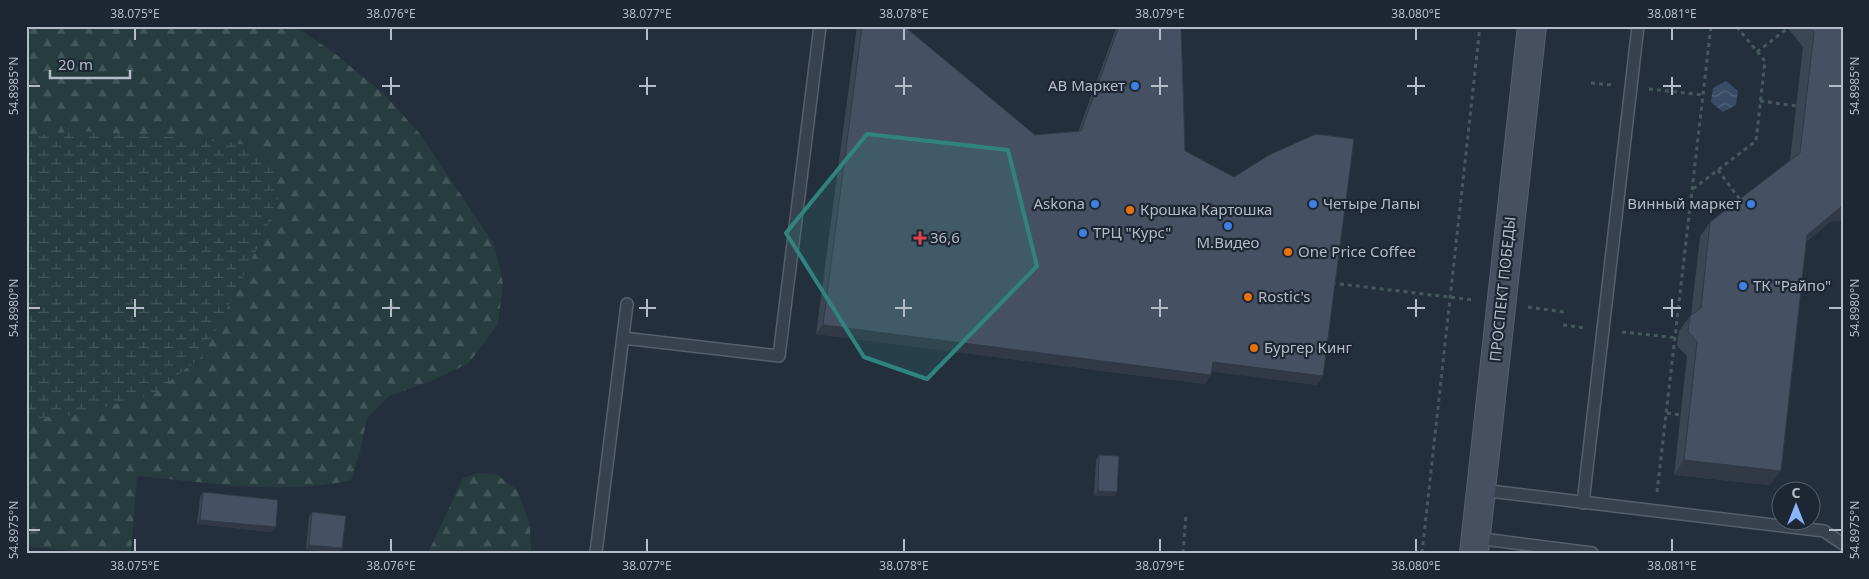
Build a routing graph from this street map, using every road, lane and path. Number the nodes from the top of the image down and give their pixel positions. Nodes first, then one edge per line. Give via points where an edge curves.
1 (820, 26) edge
2 (1480, 26) edge
3 (1532, 26) edge
4 (1638, 26) edge
5 (1711, 26) edge
6 (1736, 26) edge
7 (1788, 28) dead end
8 (1757, 52) junction
9 (1760, 101) junction
10 (1797, 106) dead end
11 (1718, 170) junction
12 (1692, 190) junction
13 (1743, 204) edge
14 (1330, 283) edge
15 (1450, 297) junction
16 (627, 304) dead end
17 (1501, 304) junction
18 (1564, 312) dead end
19 (623, 338) junction
20 (1666, 413) junction
21 (1681, 415) dead end
22 (1481, 490) junction
23 (1584, 503) junction
24 (1655, 511) junction
25 (1186, 515) dead end
26 (1843, 544) edge
27 (1475, 546) edge
28 (596, 553) edge
29 (1183, 553) edge
30 (1422, 553) edge
31 (1592, 553) edge

1 - 19 lane via 778,356
2 - 15 path
3 - 17 main road, ПРОСПЕКТ ПОБЕДЫ
4 - 23 lane
5 - 12 path
6 - 8 path
7 - 8 path
8 - 9 path via 1765,61
9 - 10 path
9 - 11 path via 1756,141
11 - 12 path
11 - 13 path
12 - 20 path
14 - 15 path
15 - 17 path
15 - 30 path
16 - 19 lane
17 - 18 path
17 - 22 main road, ПРОСПЕКТ ПОБЕДЫ
19 - 28 lane
20 - 21 path
20 - 24 path
22 - 23 lane
22 - 27 main road, ПРОСПЕКТ ПОБЕДЫ
23 - 24 lane
24 - 26 lane via 1824,531
25 - 29 path
27 - 31 lane

